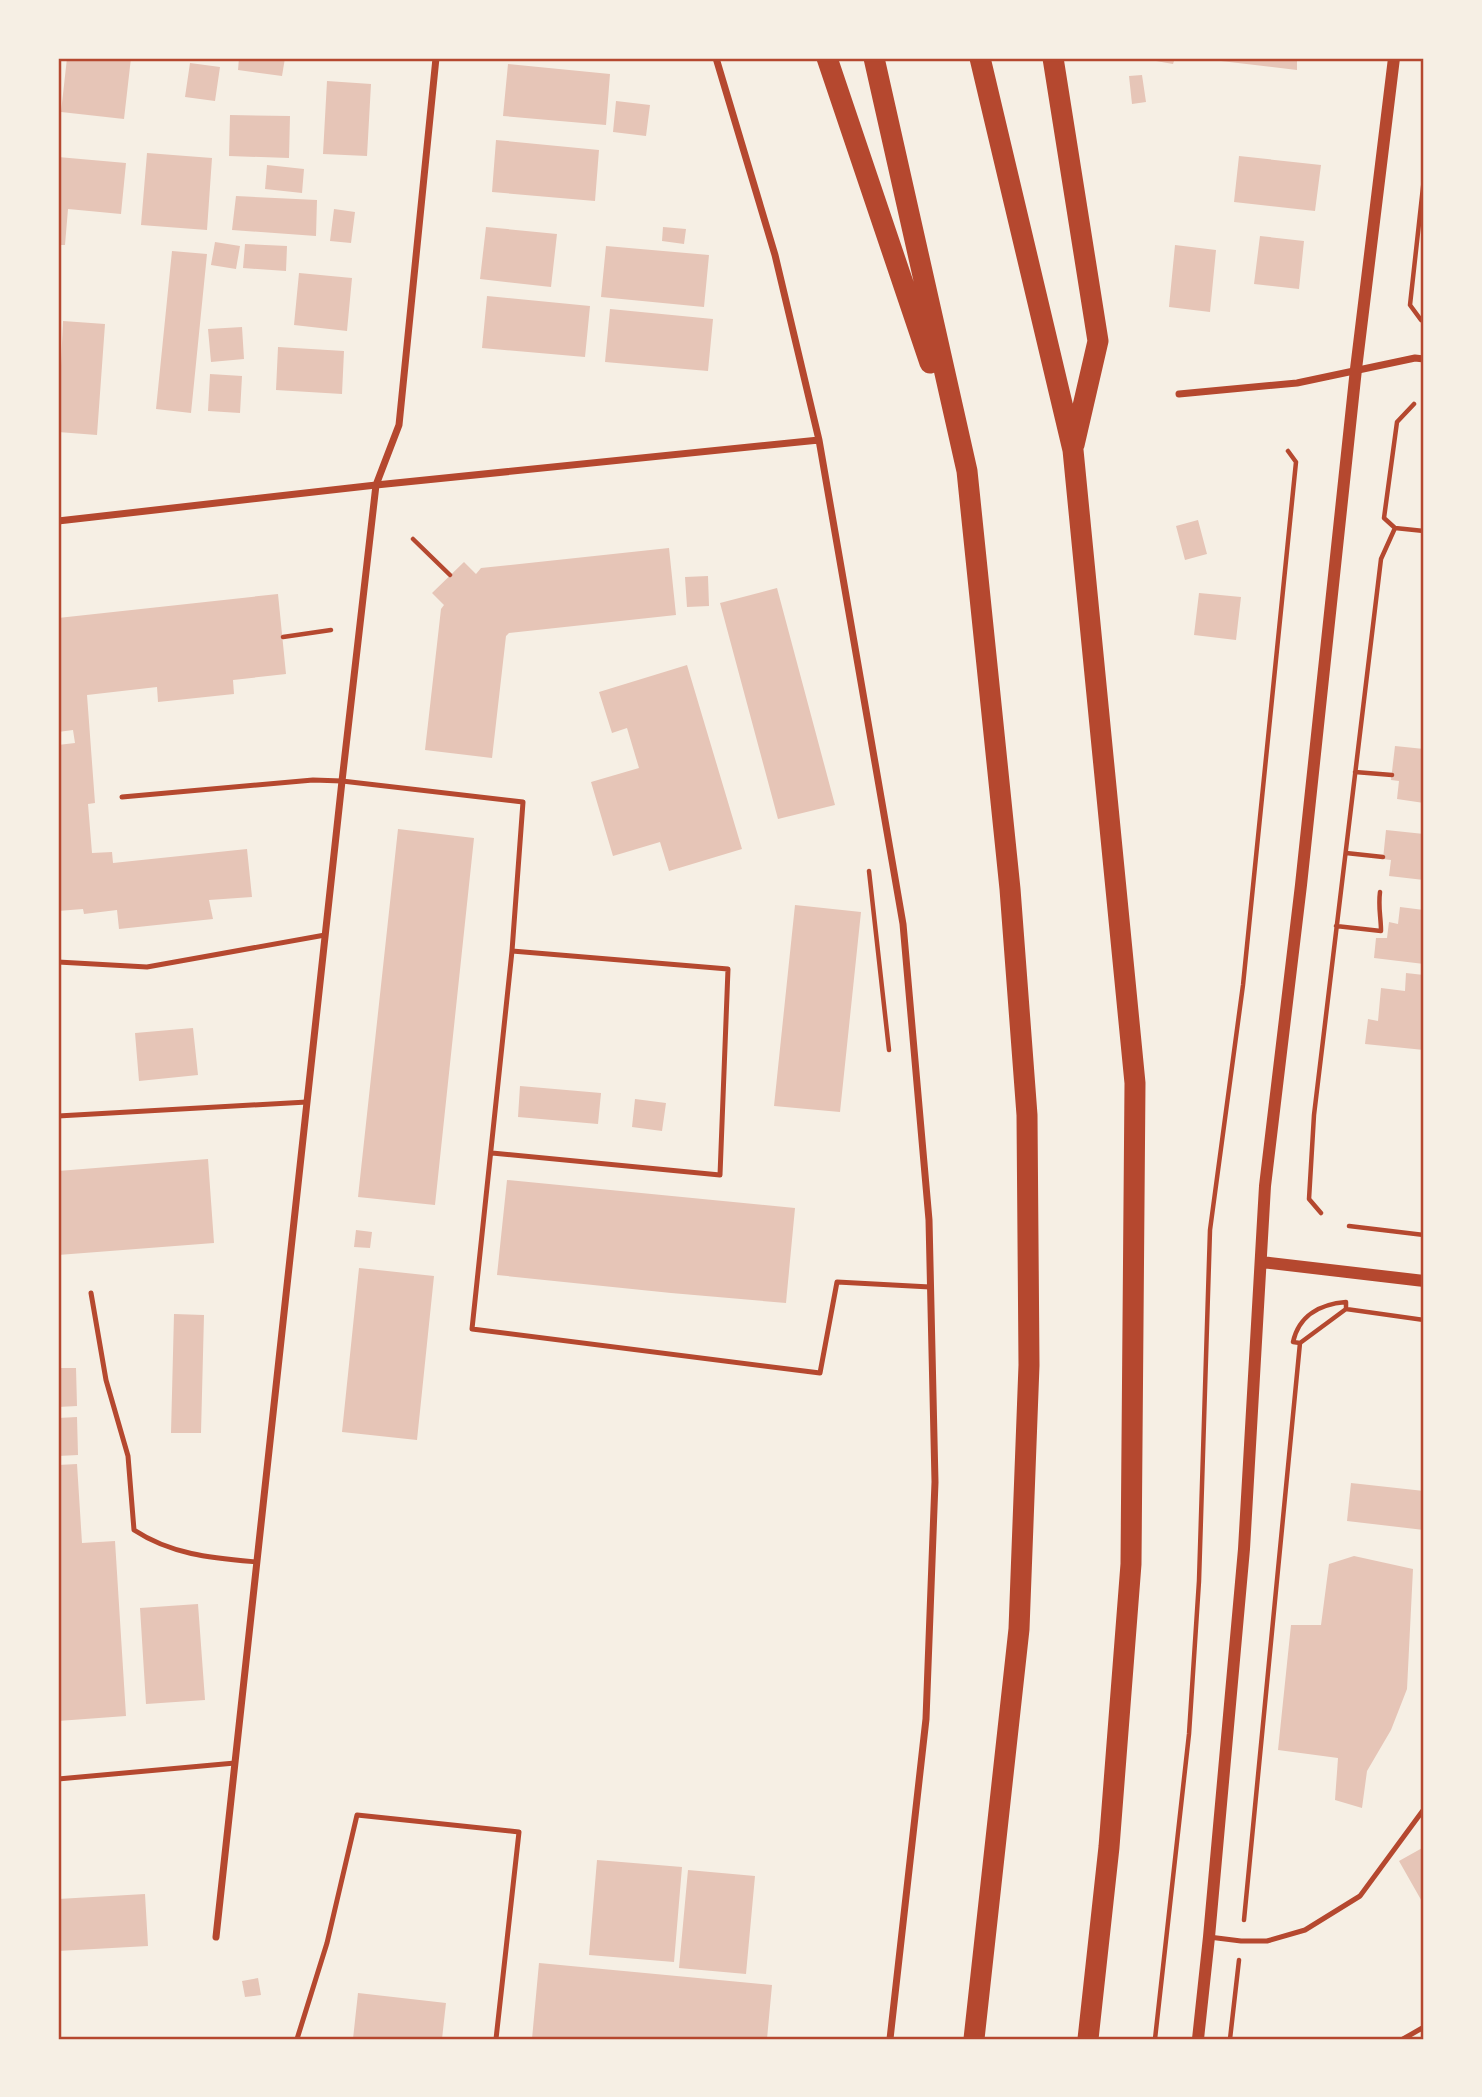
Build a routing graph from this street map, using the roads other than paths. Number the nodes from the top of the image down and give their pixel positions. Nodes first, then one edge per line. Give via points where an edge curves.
1 (436, 58) edge
2 (716, 58) edge
3 (827, 58) edge
4 (874, 58) edge
5 (980, 58) edge
6 (1053, 58) edge
7 (1394, 58) edge
8 (1424, 359) edge
9 (1356, 369) junction
10 (1179, 394) dead end
11 (819, 439) junction
12 (1073, 450) junction
13 (967, 471) junction
14 (376, 485) junction
15 (58, 521) edge
16 (342, 780) junction
17 (122, 797) dead end
18 (325, 935) junction
19 (512, 951) junction
20 (58, 962) edge
21 (307, 1102) junction
22 (58, 1115) edge
23 (492, 1153) junction
24 (1262, 1262) junction
25 (1424, 1280) edge
26 (930, 1287) junction
27 (91, 1293) dead end
28 (257, 1562) junction
29 (235, 1763) junction
30 (58, 1779) edge
31 (1424, 1809) edge
32 (216, 1937) dead end
33 (1209, 1937) junction
34 (1424, 2027) edge
35 (297, 2039) edge
36 (496, 2039) edge
37 (890, 2039) edge
38 (974, 2039) edge
39 (1088, 2039) edge
40 (1198, 2039) edge
41 (1404, 2039) edge

1 - 14 street via 398,425
2 - 11 street via 775,255
3 - 13 highway
4 - 13 highway
5 - 12 highway
6 - 12 highway via 1098,341
7 - 9 street
8 - 9 street
9 - 10 street via 1297,383
9 - 24 street via 1265,1186
11 - 14 street
11 - 26 street via 903,924 929,1220
12 - 39 highway via 1135,1083 1130,1564 1109,1847
13 - 38 highway via 1010,889 1027,1115 1030,1365 1018,1629
14 - 15 street
14 - 16 street
16 - 17 lane
16 - 18 street
16 - 19 lane via 523,802
18 - 20 lane via 147,967
18 - 21 street
19 - 23 lane
19 - 23 lane via 728,969 720,1175
21 - 22 lane
21 - 28 street
23 - 26 lane via 472,1329 820,1373 837,1282
24 - 25 street
24 - 33 street via 1244,1549
26 - 37 street via 934,1482 926,1719
27 - 28 lane via 106,1380 128,1456 134,1530 153,1542 197,1556
28 - 29 street
29 - 30 lane
29 - 32 street
31 - 33 lane via 1360,1896 1305,1930 1267,1941
33 - 40 street
34 - 41 lane
35 - 36 lane via 327,1943 357,1815 519,1832

